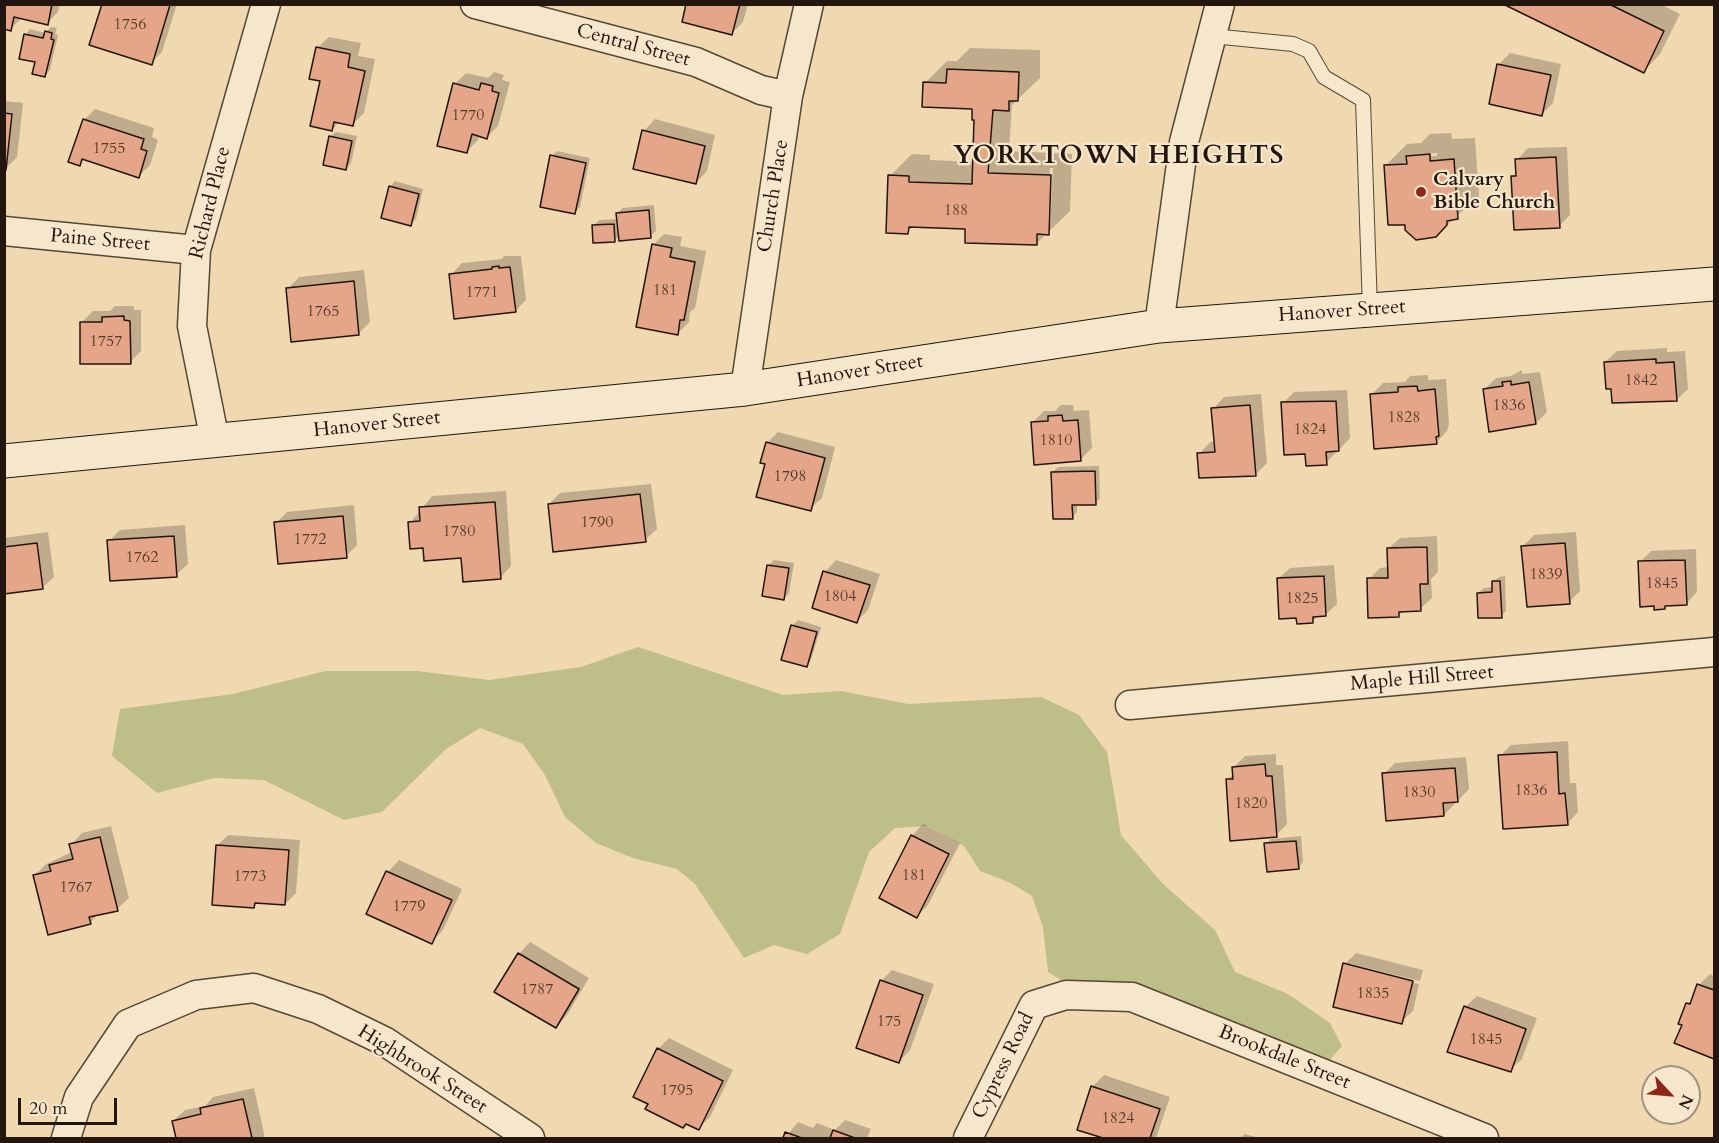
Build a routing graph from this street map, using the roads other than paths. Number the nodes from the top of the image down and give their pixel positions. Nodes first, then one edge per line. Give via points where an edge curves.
1 (266, 4) edge
2 (475, 4) edge
3 (809, 4) edge
4 (1220, 4) edge
5 (1212, 36) junction
6 (788, 96) junction
7 (4, 231) edge
8 (196, 250) junction
9 (1714, 284) edge
10 (1370, 310) junction
11 (1159, 326) junction
12 (745, 390) junction
13 (215, 441) junction
14 (4, 461) edge
15 (1714, 652) edge
16 (1130, 705) dead end
17 (1080, 995) joint
18 (66, 1138) edge
19 (530, 1138) edge
20 (968, 1138) edge
21 (1484, 1138) edge

1 - 8 street, Richard Place
2 - 6 street, Central Street via 696,62 761,90
3 - 6 street, Church Place
4 - 5 street
5 - 10 lane via 1293,44 1308,51 1324,77 1363,100
5 - 11 street via 1185,142
6 - 12 street, Church Place
7 - 8 street, Paine Street
8 - 13 street, Richard Place via 192,326
9 - 10 street, Hanover Street
10 - 11 street, Hanover Street
11 - 12 street, Hanover Street
12 - 13 street, Hanover Street
13 - 14 street, Hanover Street
15 - 16 street, Maple Hill Street
17 - 20 street, Cypress Road via 1034,1005
17 - 21 street, Brookdale Street via 1132,997
18 - 19 street, Highbrook Street via 79,1097 128,1024 196,995 254,988 318,1009 384,1041

